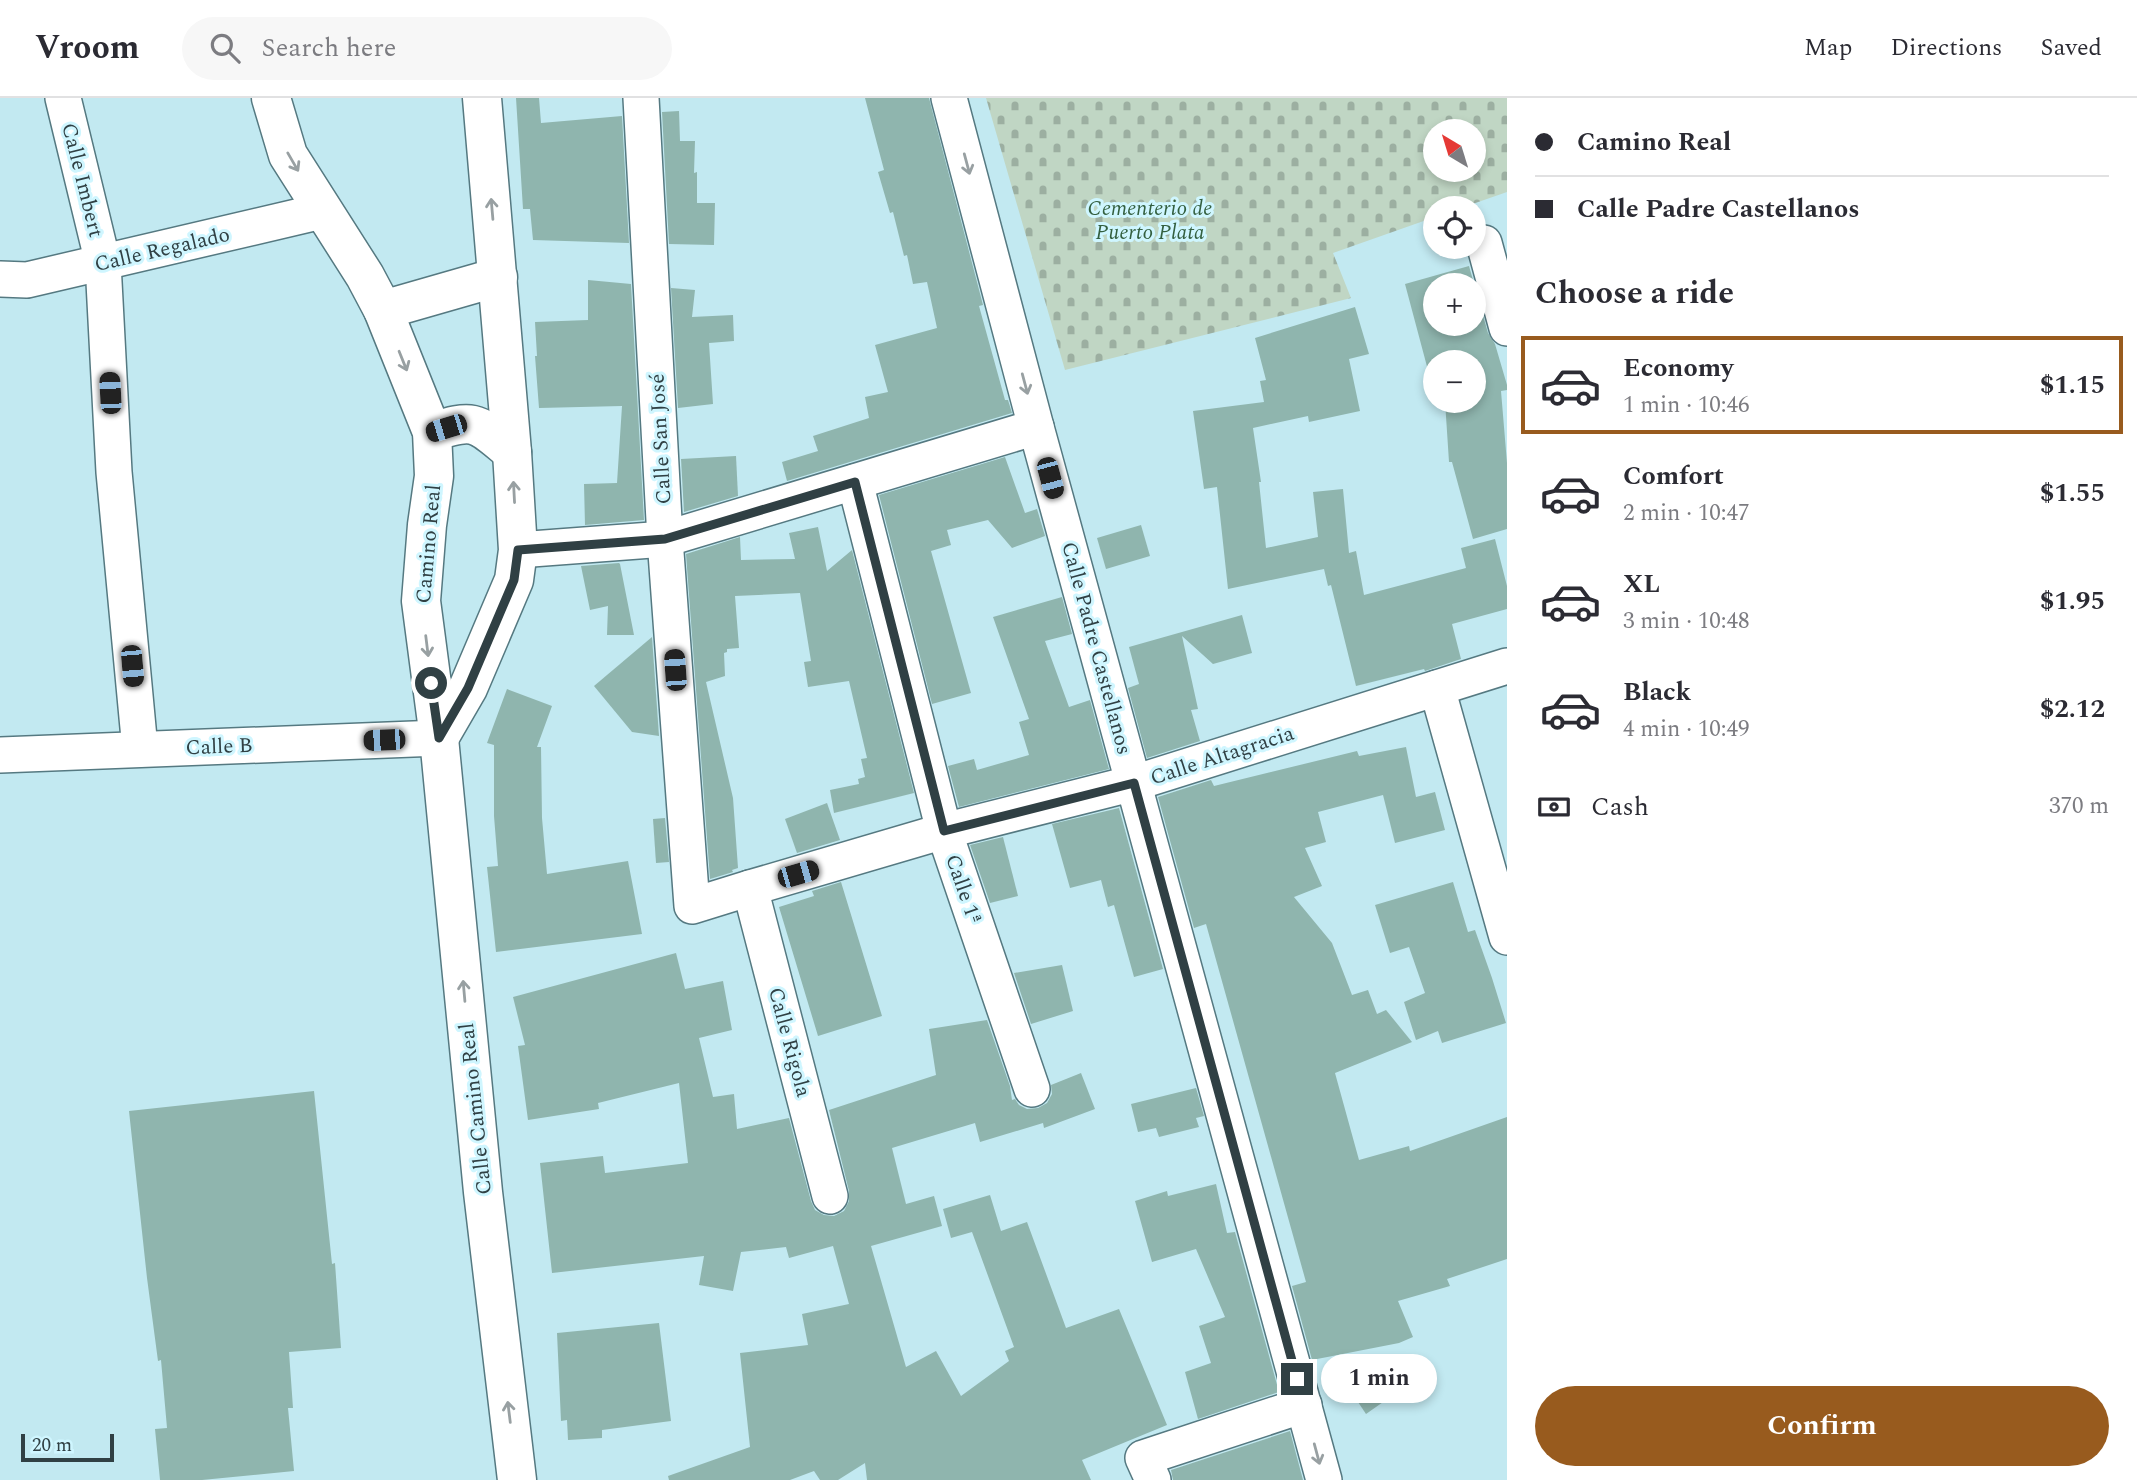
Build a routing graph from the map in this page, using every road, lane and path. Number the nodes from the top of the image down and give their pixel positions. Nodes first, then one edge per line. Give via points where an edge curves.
1 (63, 98) edge
2 (271, 98) edge
3 (482, 98) edge
4 (641, 98) edge
5 (949, 98) edge
6 (322, 211) junction
7 (1486, 250) edge
8 (103, 263) junction
9 (498, 277) junction
10 (0, 279) edge
11 (383, 310) junction
12 (1507, 328) edge
13 (1037, 428) junction
14 (432, 432) junction
15 (512, 452) junction
16 (855, 482) junction
17 (665, 539) junction
18 (518, 550) junction
19 (1507, 666) edge
20 (1437, 688) junction
21 (439, 738) junction
22 (140, 749) junction
23 (0, 755) edge
24 (1134, 783) junction
25 (944, 831) junction
26 (750, 888) junction
27 (692, 906) joint
28 (1507, 933) edge
29 (1032, 1089) dead end
30 (830, 1196) dead end
31 (1304, 1405) junction
32 (516, 1480) edge
33 (1153, 1480) edge
34 (1324, 1480) edge

1 - 8 street, Calle Imbert
2 -> 6 street, Camino Real via 288,155
9 -> 3 street
4 - 17 street, Calle San José
5 -> 13 street, Calle Padre Castellanos
6 - 8 street, Calle Regalado
6 - 11 street, Camino Real
7 - 12 street
8 - 10 street, Calle Regalado via 27,280
8 - 22 street, Calle Imbert via 114,472
9 - 11 street
9 - 15 street
11 -> 14 street, Camino Real
13 - 16 street
13 - 24 street, Calle Padre Castellanos
14 - 15 street via 474,424
14 -> 21 street, Camino Real via 434,476 421,601
18 -> 15 street
16 - 17 street
16 - 25 street, Calle 1ª
17 - 18 street
17 - 27 street, Calle San José
18 - 21 street via 514,580 468,688
19 - 20 street, Calle Altagracia
20 - 24 street, Calle Altagracia
20 - 28 street
21 - 22 street, Calle B
32 -> 21 street, Calle Camino Real
22 - 23 street, Calle B
24 - 25 street, Calle Altagracia
24 - 31 street, Calle Padre Castellanos
25 - 26 street, Calle Altagracia
25 - 29 street, Calle 1ª
26 - 27 street, Calle Altagracia
26 - 30 street, Calle Rigola
31 - 33 street via 1143,1458
31 -> 34 street, Calle Padre Castellanos

